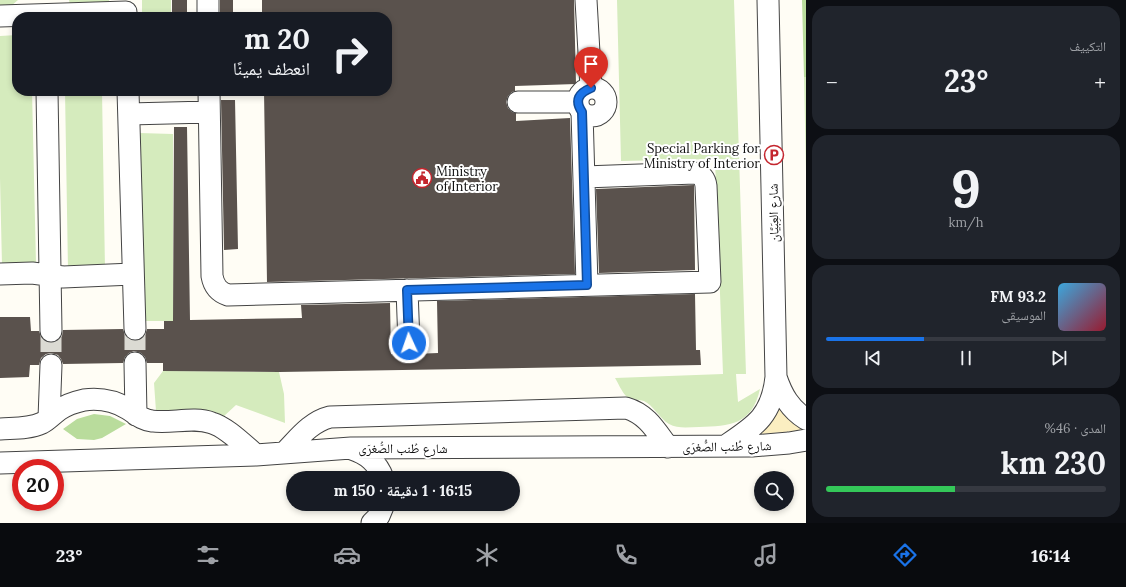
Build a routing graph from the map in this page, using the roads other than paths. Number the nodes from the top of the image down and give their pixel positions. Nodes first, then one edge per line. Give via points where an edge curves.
1 (208, 0) edge
2 (586, 0) edge
3 (768, 0) edge
4 (46, 10) edge
5 (126, 10) edge
6 (31, 12) edge
7 (208, 12) edge
8 (12, 14) edge
9 (0, 16) edge
10 (47, 96) edge
11 (128, 96) edge
12 (209, 96) edge
13 (583, 101) junction
14 (518, 102) dead end
15 (209, 112) junction
16 (129, 114) junction
17 (584, 177) junction
18 (0, 274) edge
19 (133, 274) junction
20 (50, 276) junction
21 (587, 285) junction
22 (407, 290) junction
23 (134, 329) tunnel mouth
24 (50, 331) tunnel mouth
25 (409, 343) dead end
26 (135, 363) tunnel mouth
27 (51, 365) tunnel mouth
28 (776, 377) junction
29 (136, 415) junction
30 (49, 418) junction
31 (806, 419) edge
32 (0, 428) edge
33 (806, 440) edge
34 (725, 446) junction
35 (668, 447) junction
36 (351, 448) junction
37 (284, 453) junction
38 (256, 455) junction
39 (0, 463) edge
40 (380, 471) edge
41 (381, 511) edge
42 (372, 523) edge

1 - 7 street
2 - 13 street
3 - 28 street, شارع العِبَيَّان
4 - 5 street
4 - 6 street
8 - 9 street
10 - 20 street
11 - 16 street
12 - 15 street
13 - 14 street
13 - 17 street
15 - 16 street
15 - 22 street via 212,276 217,289 228,295
16 - 19 street
17 - 21 street
17 - 21 street via 700,174 706,186 710,282
18 - 20 street via 32,273
19 - 20 street
19 - 23 street
20 - 24 street
21 - 22 street
22 - 25 street
26 - 29 street
27 - 30 street
28 - 31 street, شارع العِبَيَّان via 789,405
28 - 34 street, شارع العِبَيَّان via 771,402 765,413 748,432
29 - 30 street via 119,404 97,399 71,404
29 - 38 street via 152,421 211,422
30 - 32 street via 34,426
33 - 34 street, شارع طُنب الصُّغرَى via 771,445
34 - 35 street, شارع طُنب الصُّغرَى
35 - 36 street, شارع طُنب الصُّغرَى
35 - 37 street via 645,417 626,408 330,416 310,427
36 - 37 street, شارع طُنب الصُّغرَى
36 - 40 street via 373,460
37 - 38 street, شارع طُنب الصُّغرَى
38 - 39 street, شارع طُنب الصُّغرَى
41 - 42 street

